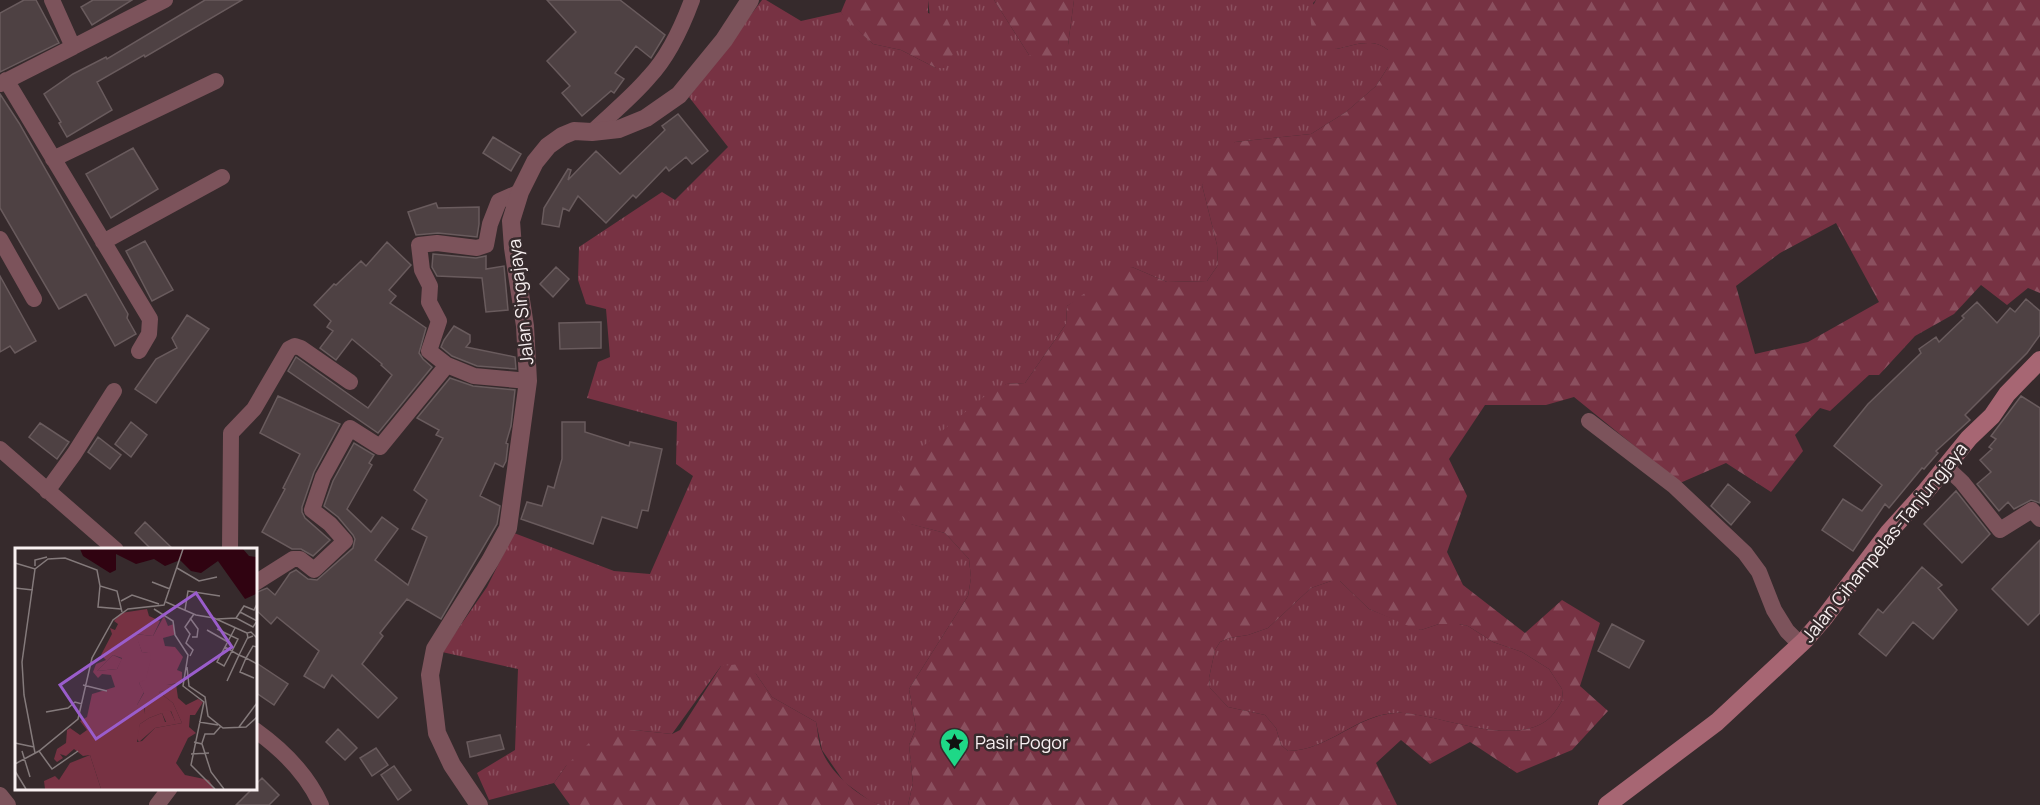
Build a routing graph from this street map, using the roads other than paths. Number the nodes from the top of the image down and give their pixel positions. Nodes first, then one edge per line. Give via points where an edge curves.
1 (52, 0) edge
2 (165, 0) edge
3 (692, 0) edge
4 (750, 0) edge
5 (73, 47) junction
6 (216, 81) dead end
7 (3, 82) edge
8 (592, 132) junction
9 (53, 159) junction
10 (222, 177) dead end
11 (520, 192) junction
12 (0, 239) edge
13 (103, 242) junction
14 (34, 299) dead end
15 (139, 351) dead end
16 (2040, 360) edge
17 (447, 366) junction
18 (528, 381) junction
19 (350, 382) dead end
20 (114, 391) dead end
21 (1589, 421) dead end
22 (0, 449) edge
23 (1946, 467) junction
24 (47, 491) junction
25 (2040, 519) edge
26 (114, 548) edge
27 (230, 548) edge
28 (256, 582) edge
29 (1800, 644) junction
30 (256, 731) edge
31 (169, 790) edge
32 (0, 795) edge
33 (9, 805) edge
34 (157, 805) edge
35 (321, 805) edge
36 (479, 805) edge
37 (1607, 805) edge

1 - 5 street
2 - 5 street
3 - 8 street via 654,71
4 - 8 street, Jalan Singajaya via 724,40 679,95 646,118 619,129
5 - 7 street
6 - 9 street
7 - 9 street
8 - 11 street, Jalan Singajaya via 574,131 548,146
9 - 13 street
10 - 13 street
11 - 17 street via 499,201 486,245 419,245 422,270 430,285 429,302 439,321 429,351
11 - 18 street, Jalan Singajaya via 511,221
12 - 14 street
13 - 15 street via 150,319 149,334
16 - 23 main road, Jalan Cihampelas-Tanjungjaya
17 - 18 street via 474,376
17 - 28 street via 380,447 350,428 323,477 312,510 345,541 314,570 300,559 293,560
18 - 36 street, Jalan Singajaya via 508,528 435,649 430,675 437,733 452,765
19 - 27 street via 301,348 289,350 254,409 231,433
20 - 24 street
21 - 29 street via 1674,486 1745,553 1759,572 1787,632
22 - 24 street
23 - 25 street via 2000,530 2032,510
23 - 29 main road, Jalan Cihampelas-Tanjungjaya via 1888,532
24 - 26 street
29 - 37 main road, Jalan Cihampelas-Tanjungjaya via 1717,723
30 - 35 street via 302,772
31 - 34 street
32 - 33 street

